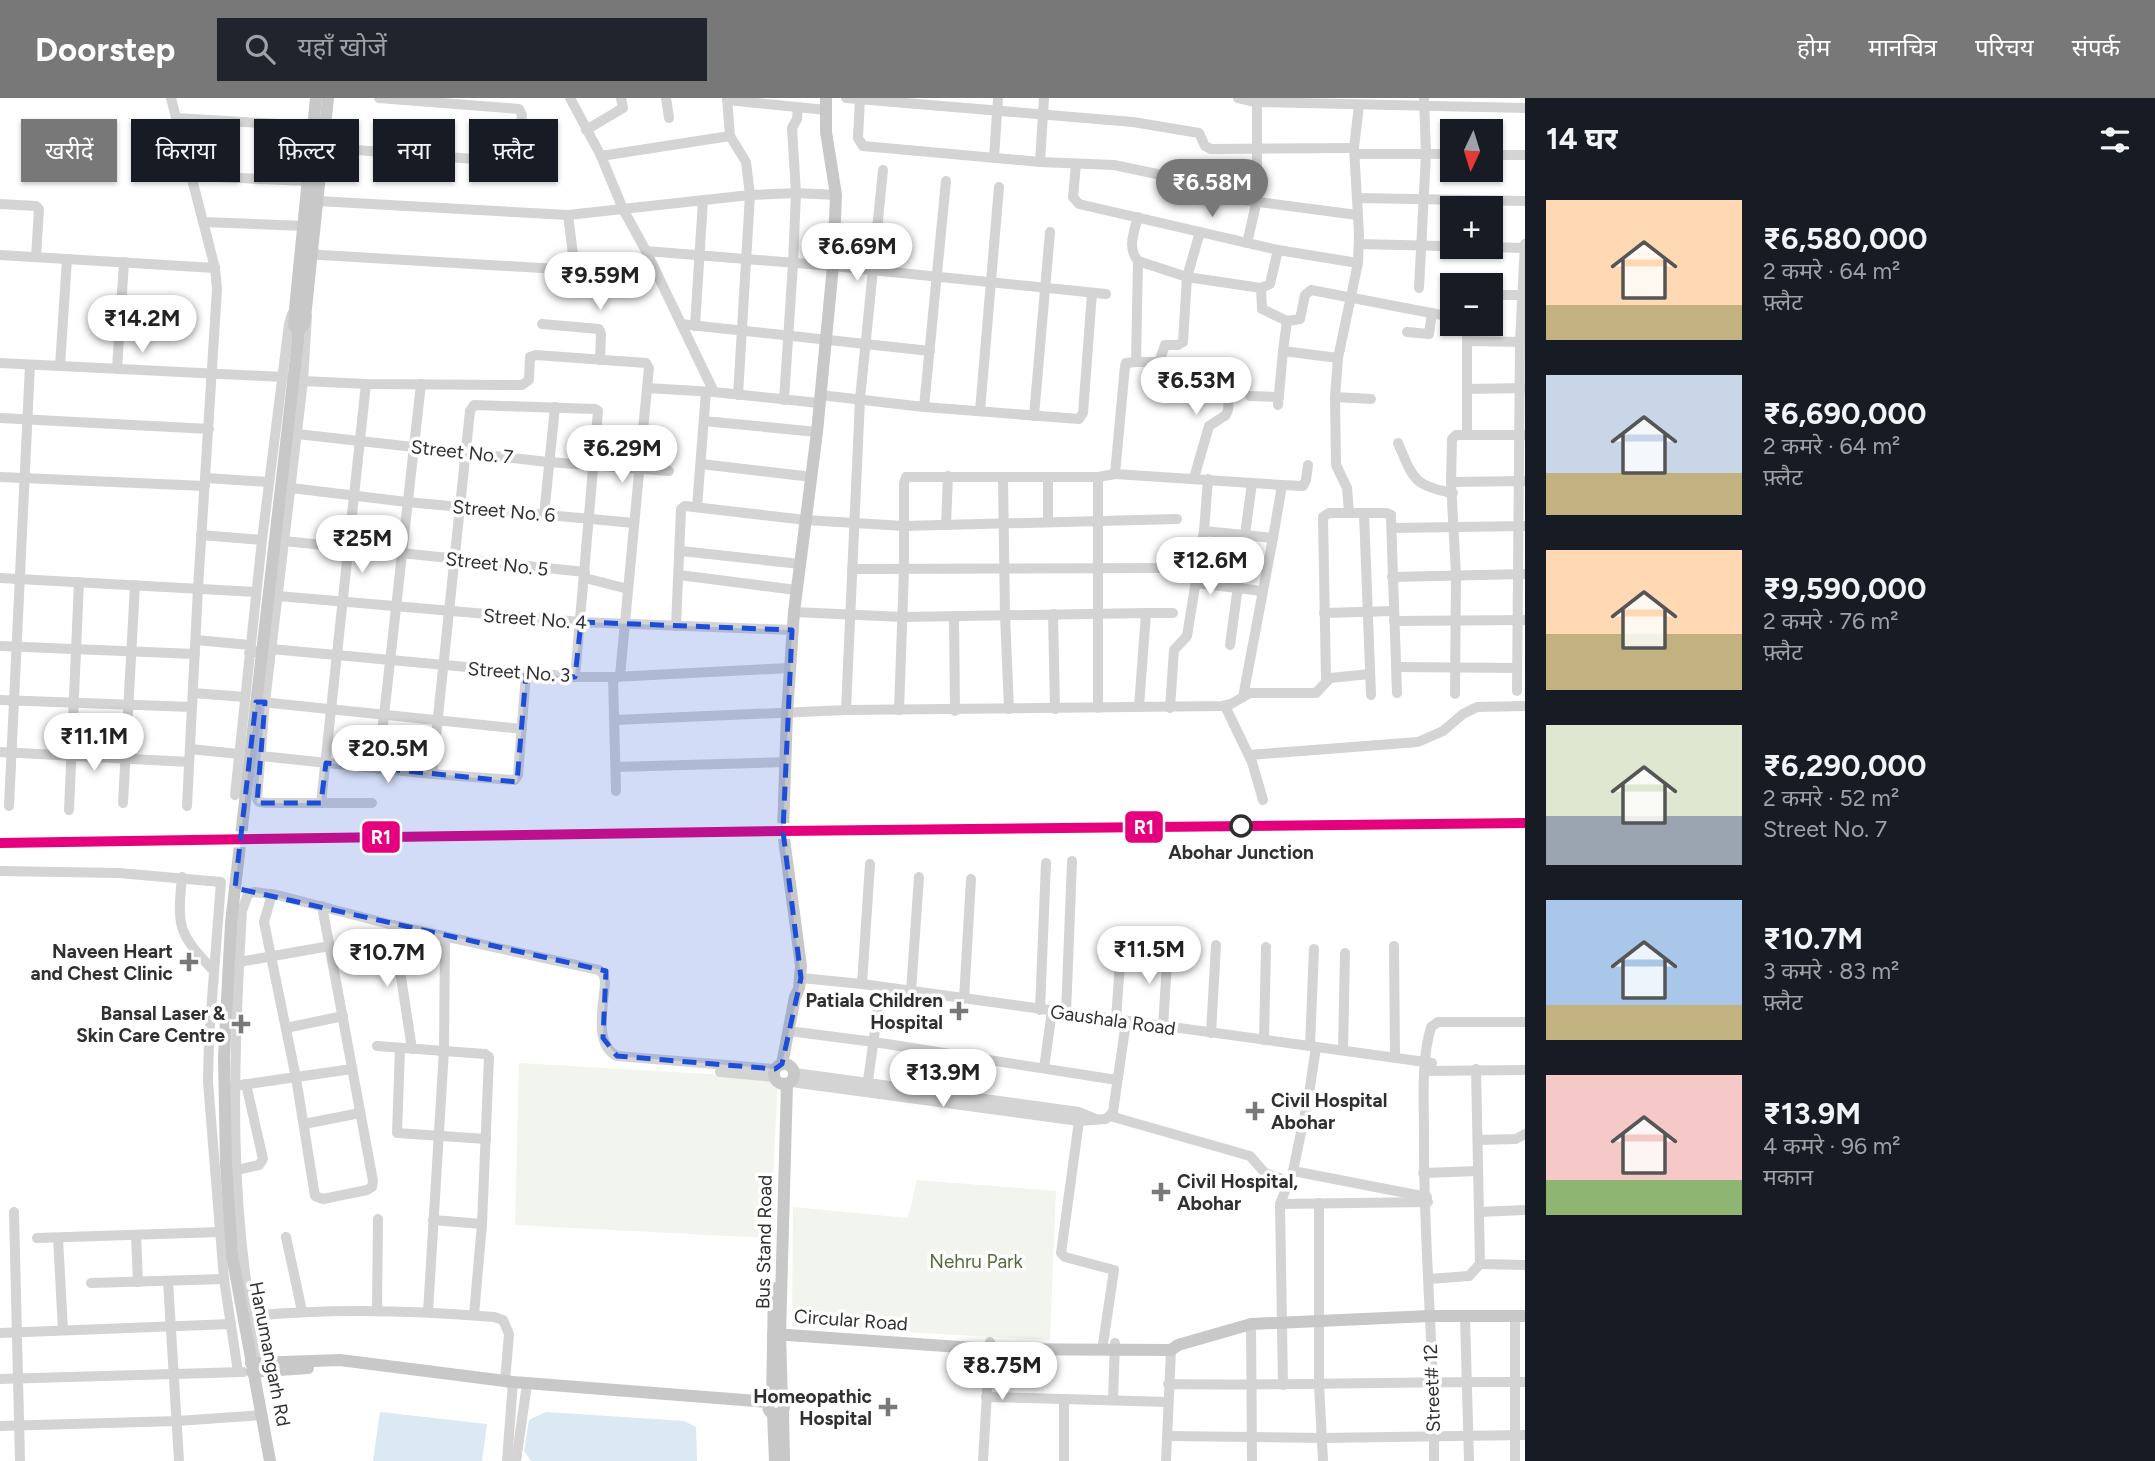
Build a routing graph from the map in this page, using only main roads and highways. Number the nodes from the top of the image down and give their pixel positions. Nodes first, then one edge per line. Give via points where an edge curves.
1 (316, 98) edge
2 (328, 98) edge
3 (826, 104) edge
4 (314, 119) edge
5 (323, 119) edge
6 (308, 182) edge
7 (318, 182) edge
8 (307, 254) junction
9 (1522, 1314) edge
10 (1435, 1316) junction
11 (777, 1330) junction
12 (257, 1367) junction
13 (510, 1384) junction
14 (775, 1406) junction
15 (270, 1461) edge
16 (775, 1461) edge
17 (784, 1461) edge

1 - 4 main road
2 - 5 main road
3 - 11 main road, Bus Stand Road via 835,195 833,265 793,612 787,713 783,831 802,998 784,1075
6 - 8 main road
7 - 8 main road
8 - 12 main road, Hanumangarh Rd, bridge via 294,325 298,335 231,923 224,1058 232,1255
9 - 10 main road, Circular Road
9 - 10 main road, Circular Road via 1465,1309
10 - 11 main road, Circular Road via 1251,1324 1174,1348 1170,1343 989,1345
11 - 14 main road, Bus Stand Road
12 - 13 main road via 352,1369
12 - 15 main road, Hanumangarh Rd
13 - 14 main road
13 - 14 main road via 526,1391
14 - 16 main road, Bus Stand Road
14 - 17 main road, Bus Stand Road

